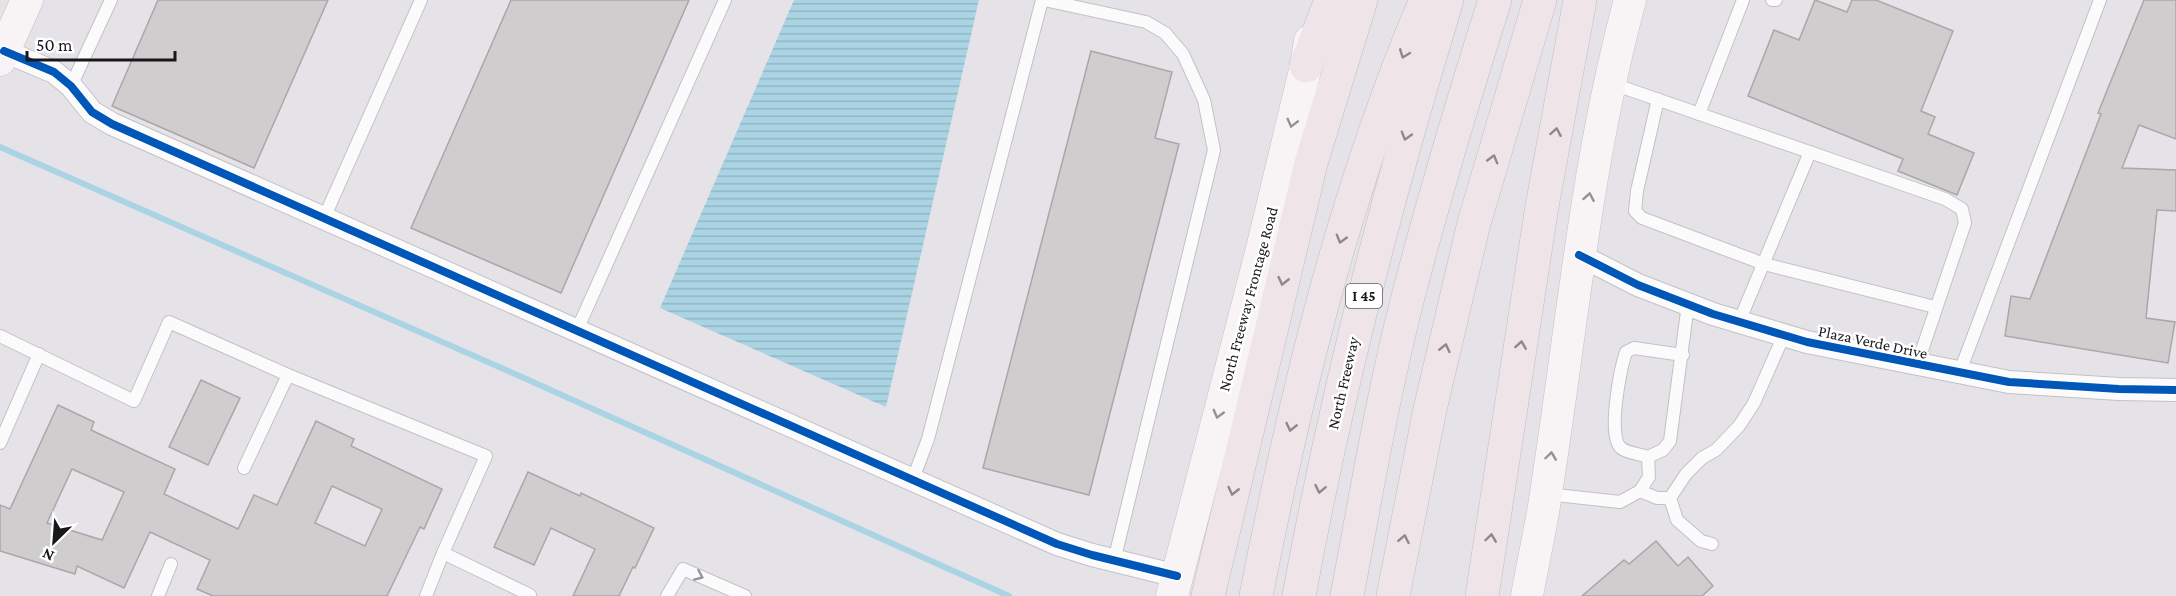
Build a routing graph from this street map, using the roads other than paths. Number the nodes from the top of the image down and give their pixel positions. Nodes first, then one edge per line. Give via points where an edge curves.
1 (27, 0) edge
2 (111, 0) edge
3 (421, 0) edge
4 (725, 0) edge
5 (1043, 0) edge
6 (1317, 0) edge
7 (1331, 0) edge
8 (1361, 0) edge
9 (1426, 0) edge
10 (1447, 0) edge
11 (1495, 0) edge
12 (1540, 0) edge
13 (1580, 0) edge
14 (1630, 0) edge
15 (1743, 0) edge
16 (2100, 0) edge
17 (1, 54) edge
18 (1306, 66) junction
19 (1609, 83) junction
20 (71, 86) junction
21 (1658, 99) junction
22 (1699, 114) junction
23 (1810, 152) junction
24 (324, 218) junction
25 (1579, 255) junction
26 (1764, 264) junction
27 (1688, 304) junction
28 (1935, 307) junction
29 (1739, 322) junction
30 (577, 330) junction
31 (1784, 335) junction
32 (0, 336) edge
33 (39, 354) junction
34 (1683, 355) junction
35 (1917, 365) junction
36 (1959, 374) junction
37 (288, 375) junction
38 (2176, 390) edge
39 (0, 443) edge
40 (1648, 457) junction
41 (244, 468) dead end
42 (913, 479) junction
43 (1640, 491) junction
44 (1546, 494) junction
45 (1670, 498) junction
46 (1712, 544) dead end
47 (443, 553) junction
48 (1114, 561) junction
49 (171, 564) dead end
50 (1175, 586) edge
51 (530, 595) edge
52 (158, 596) edge
53 (426, 596) edge
54 (667, 596) edge
55 (745, 596) edge
56 (1208, 596) edge
57 (1256, 596) edge
58 (1299, 596) edge
59 (1347, 596) edge
60 (1393, 596) edge
61 (1482, 596) edge
62 (1527, 596) edge

1 - 17 main road
2 - 20 lane
3 - 24 lane
4 - 30 lane
5 - 42 lane via 928,439
5 - 48 lane via 1146,22 1165,33 1183,54 1204,100 1214,150
6 - 18 main road, North Freeway Frontage Road
7 - 18 highway
8 -> 56 highway via 1311,162
9 -> 57 highway via 1352,197 1308,354
10 -> 58 highway, North Freeway / I 45 via 1358,318
11 - 59 highway, I 45 via 1409,294
60 -> 12 highway via 1430,409 1474,223
61 -> 13 highway via 1542,206
14 - 19 main road
15 - 22 lane
16 - 36 lane
17 - 20 street via 54,72
18 -> 50 main road, North Freeway Frontage Road
19 - 21 lane
25 -> 19 main road
20 - 24 street via 92,112 112,124
21 - 22 lane
21 - 26 lane via 1636,191 1635,211 1642,218
22 - 23 lane
23 - 26 lane
23 - 28 lane via 1945,199 1962,209 1965,223
24 - 30 street
25 - 27 street, Plaza Verde Drive via 1638,285
44 -> 25 main road
26 - 28 lane
26 - 29 lane
27 - 29 street, Plaza Verde Drive
27 - 34 lane
28 - 35 lane
29 - 31 street, Plaza Verde Drive
30 - 42 street
31 - 35 street, Plaza Verde Drive
31 - 45 lane via 1754,403 1739,426 1686,474
32 - 33 lane
33 - 37 lane via 134,400 168,322
33 - 39 lane
34 - 40 lane via 1670,441 1663,450
34 - 40 lane via 1634,348 1626,352 1622,362 1614,439 1622,448
35 - 36 street, Plaza Verde Drive
36 - 38 street, Plaza Verde Drive via 2009,382
37 - 41 lane
37 - 47 lane via 486,456
40 - 43 lane via 1649,477
42 - 48 street via 1057,544
43 - 44 lane via 1620,502
43 - 45 lane
44 - 62 main road
45 - 46 lane via 1677,520 1701,541
47 - 51 lane
47 - 53 lane
48 - 50 street
49 - 52 lane
54 -> 55 lane via 683,569

